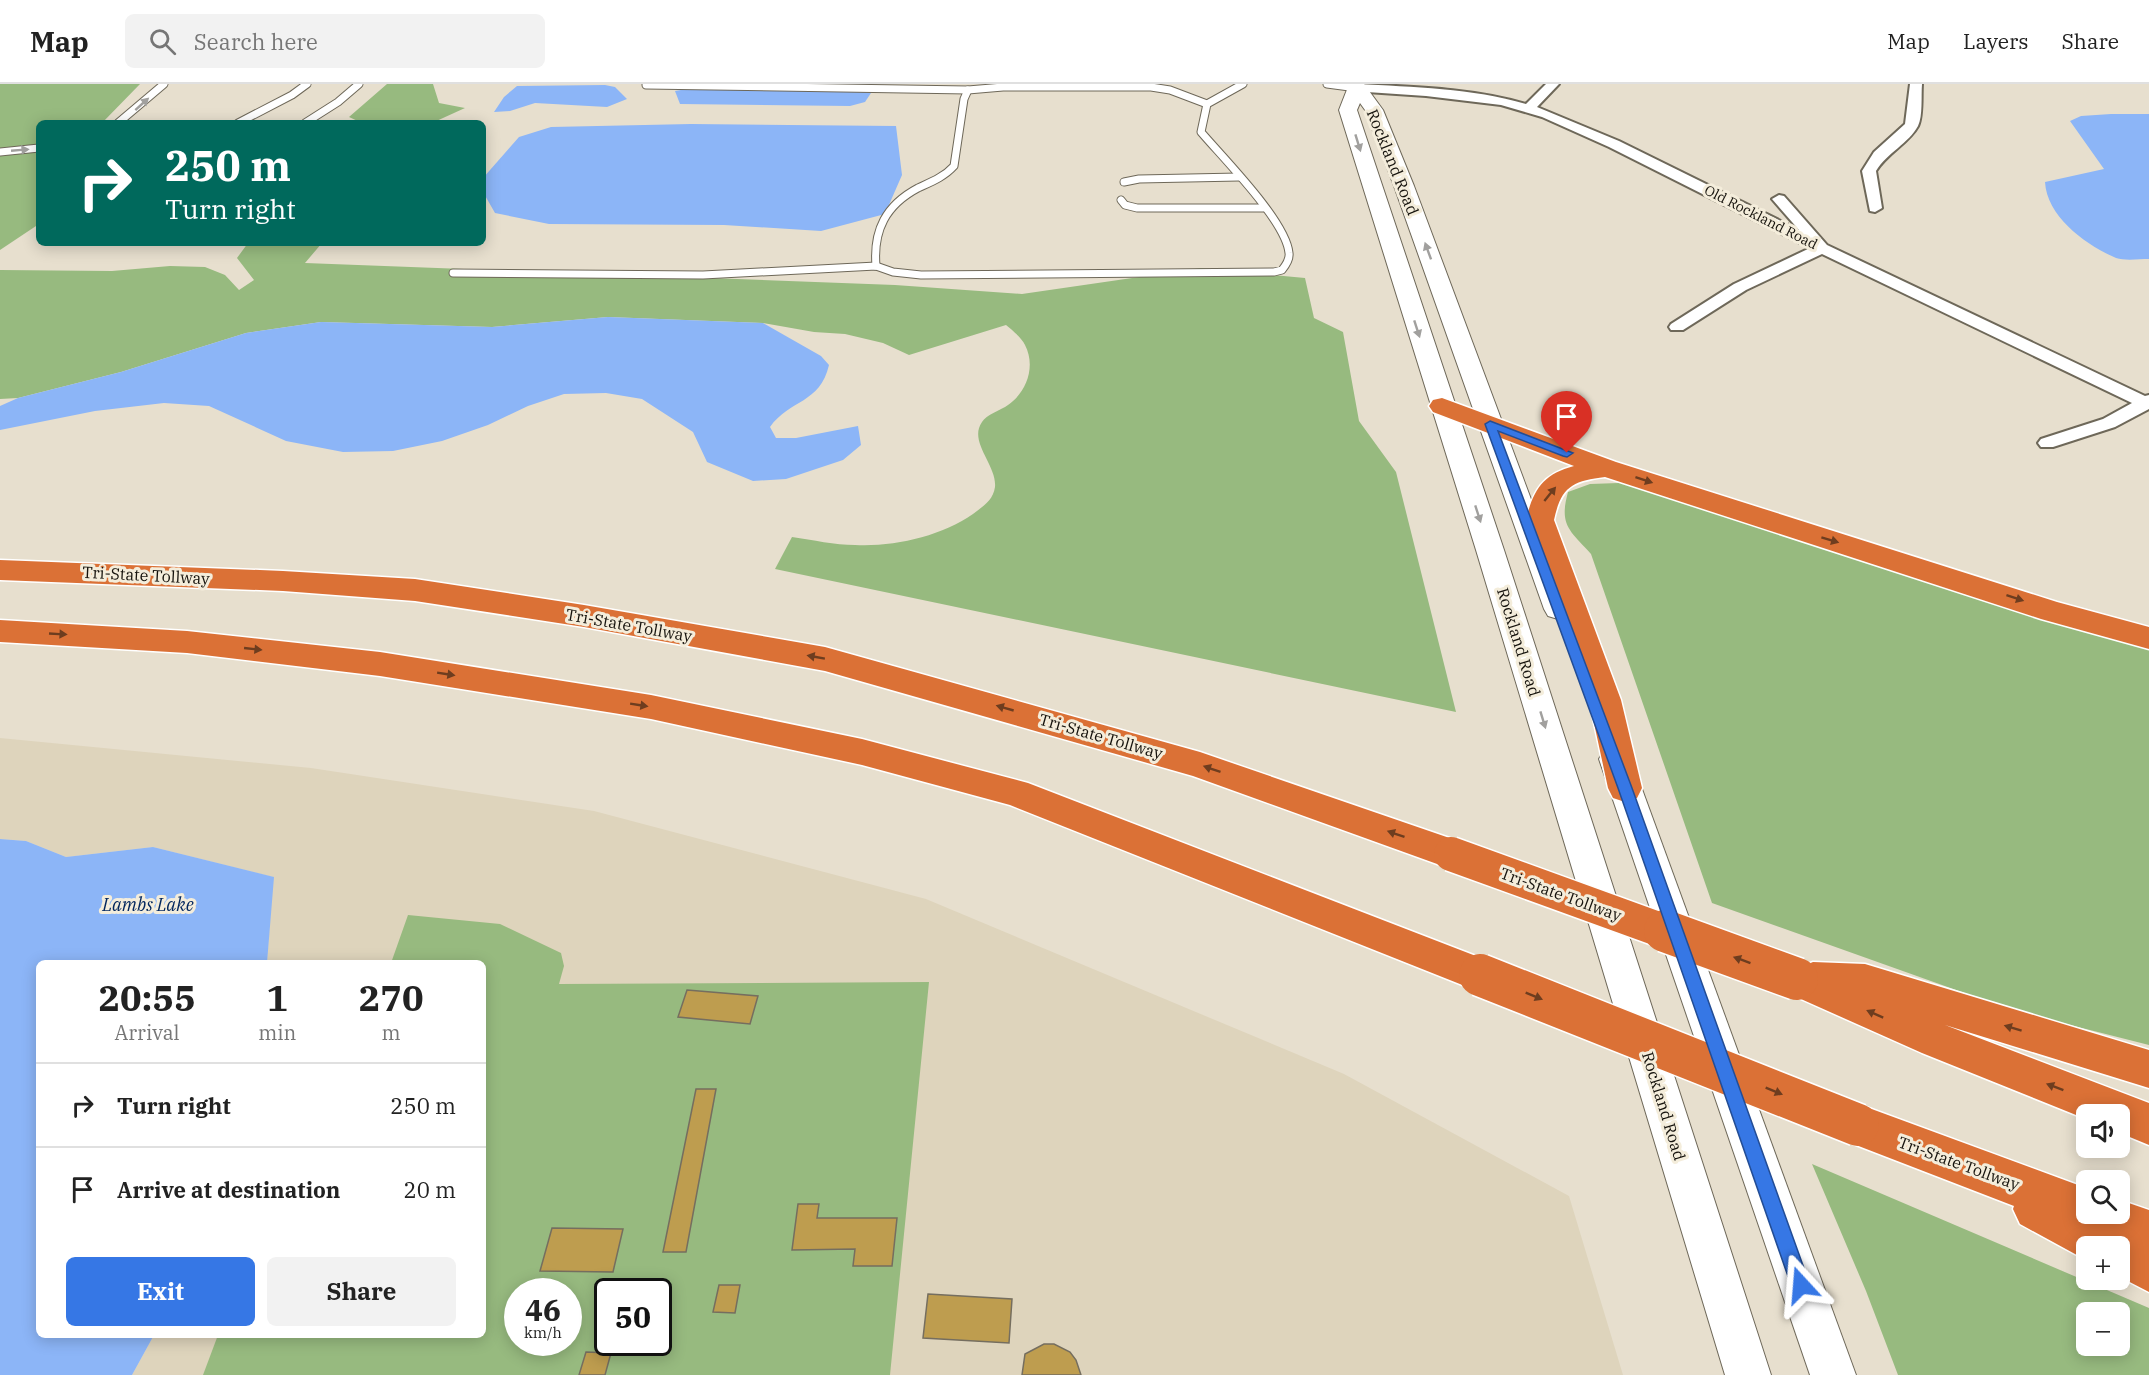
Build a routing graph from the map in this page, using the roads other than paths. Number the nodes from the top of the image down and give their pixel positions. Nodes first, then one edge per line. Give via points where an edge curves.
1 (164, 84) edge
2 (307, 84) edge
3 (358, 84) edge
4 (1243, 84) edge
5 (1553, 84) edge
6 (1916, 84) edge
7 (646, 85) edge
8 (1346, 85) edge
9 (968, 90) junction
10 (1207, 104) junction
11 (1528, 108) junction
12 (122, 120) edge
13 (244, 120) edge
14 (310, 120) edge
15 (36, 148) edge
16 (0, 152) edge
17 (1239, 177) junction
18 (1124, 182) dead end
19 (1779, 199) dead end
20 (1121, 200) dead end
21 (1263, 208) junction
22 (1875, 208) dead end
23 (1822, 248) junction
24 (876, 266) junction
25 (453, 273) dead end
26 (1677, 327) dead end
27 (2148, 402) edge
28 (1442, 406) junction
29 (1490, 424) junction
30 (2047, 443) dead end
31 (1605, 468) junction
32 (0, 570) edge
33 (0, 631) edge
34 (2149, 638) edge
35 (1625, 788) junction
36 (1797, 980) junction
37 (2149, 1070) edge
38 (2149, 1124) edge
39 (1928, 1153) junction
40 (2076, 1206) edge
41 (2126, 1224) edge
42 (2149, 1232) edge
43 (2087, 1236) edge
44 (2130, 1259) edge
45 (2149, 1269) edge
46 (1748, 1375) edge
47 (1833, 1375) edge

12 -> 1 lane
2 - 13 lane
3 - 14 lane
4 - 10 lane
5 - 11 street
6 - 22 street via 1912,125 1879,155 1869,171
7 - 9 lane
8 - 11 street, Old Rockland Road via 1502,101
8 -> 28 main road, Rockland Road via 1348,110
29 -> 8 main road, Rockland Road via 1374,110
9 - 10 lane via 1151,87
9 - 24 lane via 954,166 947,175 895,203 880,221 873,246
10 - 17 lane via 1201,132
11 - 23 street, Old Rockland Road via 1614,144
16 -> 15 lane
17 - 18 lane
17 - 21 lane
19 - 23 street
20 - 21 lane via 1125,206 1137,208
21 - 24 lane via 1278,225 1289,252 1282,270 1274,272 921,275
23 - 26 street via 1740,287
23 - 27 street, Old Rockland Road
24 - 25 lane via 703,275
27 - 30 street via 2109,423
28 - 29 highway
28 -> 46 main road, Rockland Road
29 - 31 highway
29 - 35 main road, Rockland Road
31 -> 34 highway via 2052,611
35 -> 31 highway via 1605,700 1540,520 1545,497 1565,479 1578,472
36 -> 32 highway, Tri-State Tollway, bridge via 1200,765 825,659 415,590
33 -> 39 highway, Tri-State Tollway, bridge via 187,642 380,663 651,707 862,753 1016,793
35 - 47 main road, Rockland Road
37 -> 36 highway via 1865,982
38 -> 36 highway, Tri-State Tollway
39 - 40 highway, Tri-State Tollway
39 - 43 highway
41 - 42 highway
44 - 45 highway

